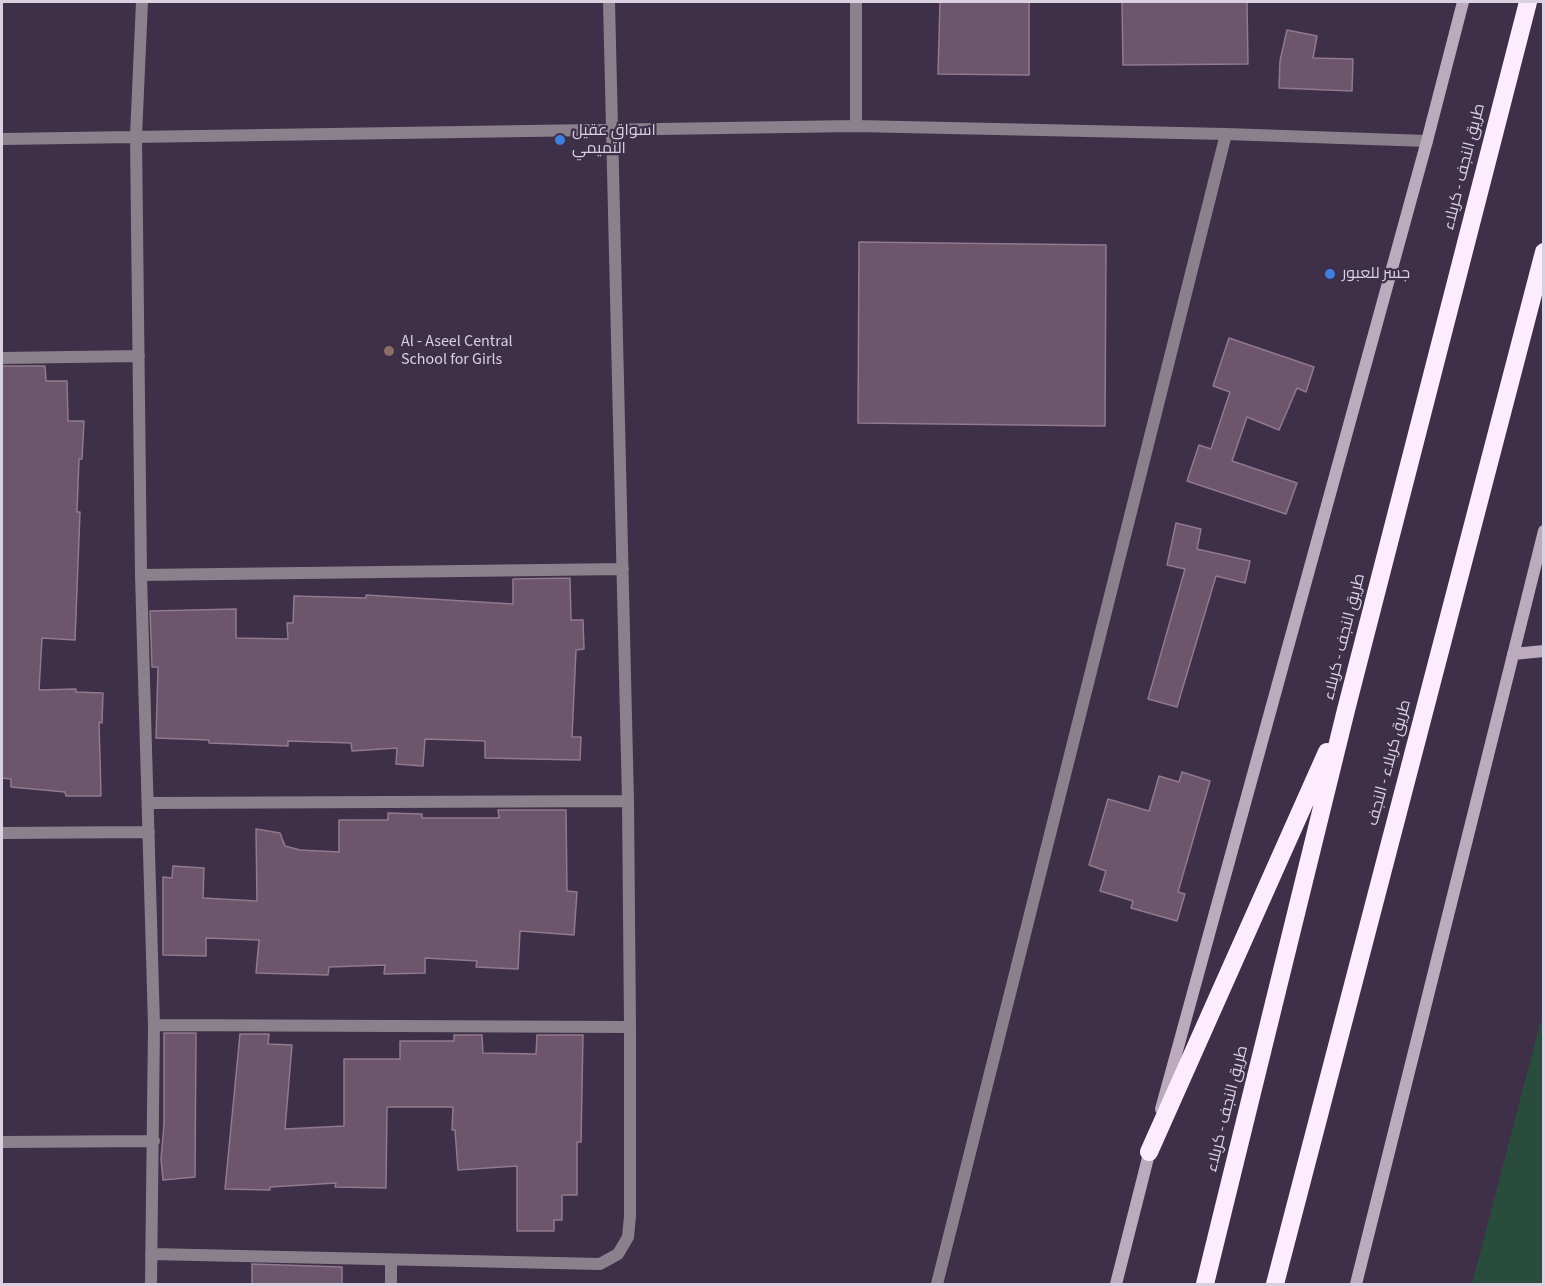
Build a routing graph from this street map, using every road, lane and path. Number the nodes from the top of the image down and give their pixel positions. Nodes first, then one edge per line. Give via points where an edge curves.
1 (142, 2) edge
2 (609, 2) edge
3 (856, 2) edge
4 (1462, 2) edge
5 (1528, 2) edge
6 (856, 126) junction
7 (610, 130) junction
8 (1226, 134) junction
9 (136, 136) junction
10 (2, 139) edge
11 (1427, 141) junction
12 (1544, 252) edge
13 (139, 356) junction
14 (2, 358) edge
15 (1544, 531) edge
16 (1541, 554) edge
17 (623, 569) junction
18 (141, 575) junction
19 (1544, 651) edge
20 (1513, 654) junction
21 (1346, 710) junction
22 (628, 801) junction
23 (149, 804) junction
24 (149, 832) junction
25 (2, 833) edge
26 (154, 1025) junction
27 (630, 1027) junction
28 (154, 1141) junction
29 (2, 1142) edge
30 (1149, 1152) junction
31 (151, 1254) junction
32 (391, 1260) junction
33 (151, 1284) edge
34 (391, 1284) edge
35 (937, 1284) edge
36 (1116, 1284) edge
37 (1205, 1284) edge
38 (1275, 1284) edge
39 (1356, 1284) edge

1 - 9 street
2 - 7 street
3 - 6 street
4 - 11 main road
5 - 21 highway, طريق النجف - کربلاء
6 - 7 street
6 - 8 street
7 - 9 street
7 - 17 street
8 - 11 street
8 - 35 street
9 - 10 street
9 - 13 street
11 - 30 main road
12 - 38 highway, طريق کربلاء - النجف
13 - 14 street
13 - 18 street
15 - 16 main road
16 - 20 main road
17 - 18 street
17 - 22 street
18 - 23 street
19 - 20 main road
20 - 39 main road
21 - 30 highway
21 - 37 highway, طريق النجف - کربلاء
22 - 23 street
22 - 27 street
23 - 24 street
24 - 25 street
24 - 26 street
26 - 27 street
26 - 28 street
27 - 32 street via 630,1216 628,1237 618,1254 600,1264
28 - 29 street
28 - 31 street
30 - 36 main road
31 - 32 street
31 - 33 street
32 - 34 street

